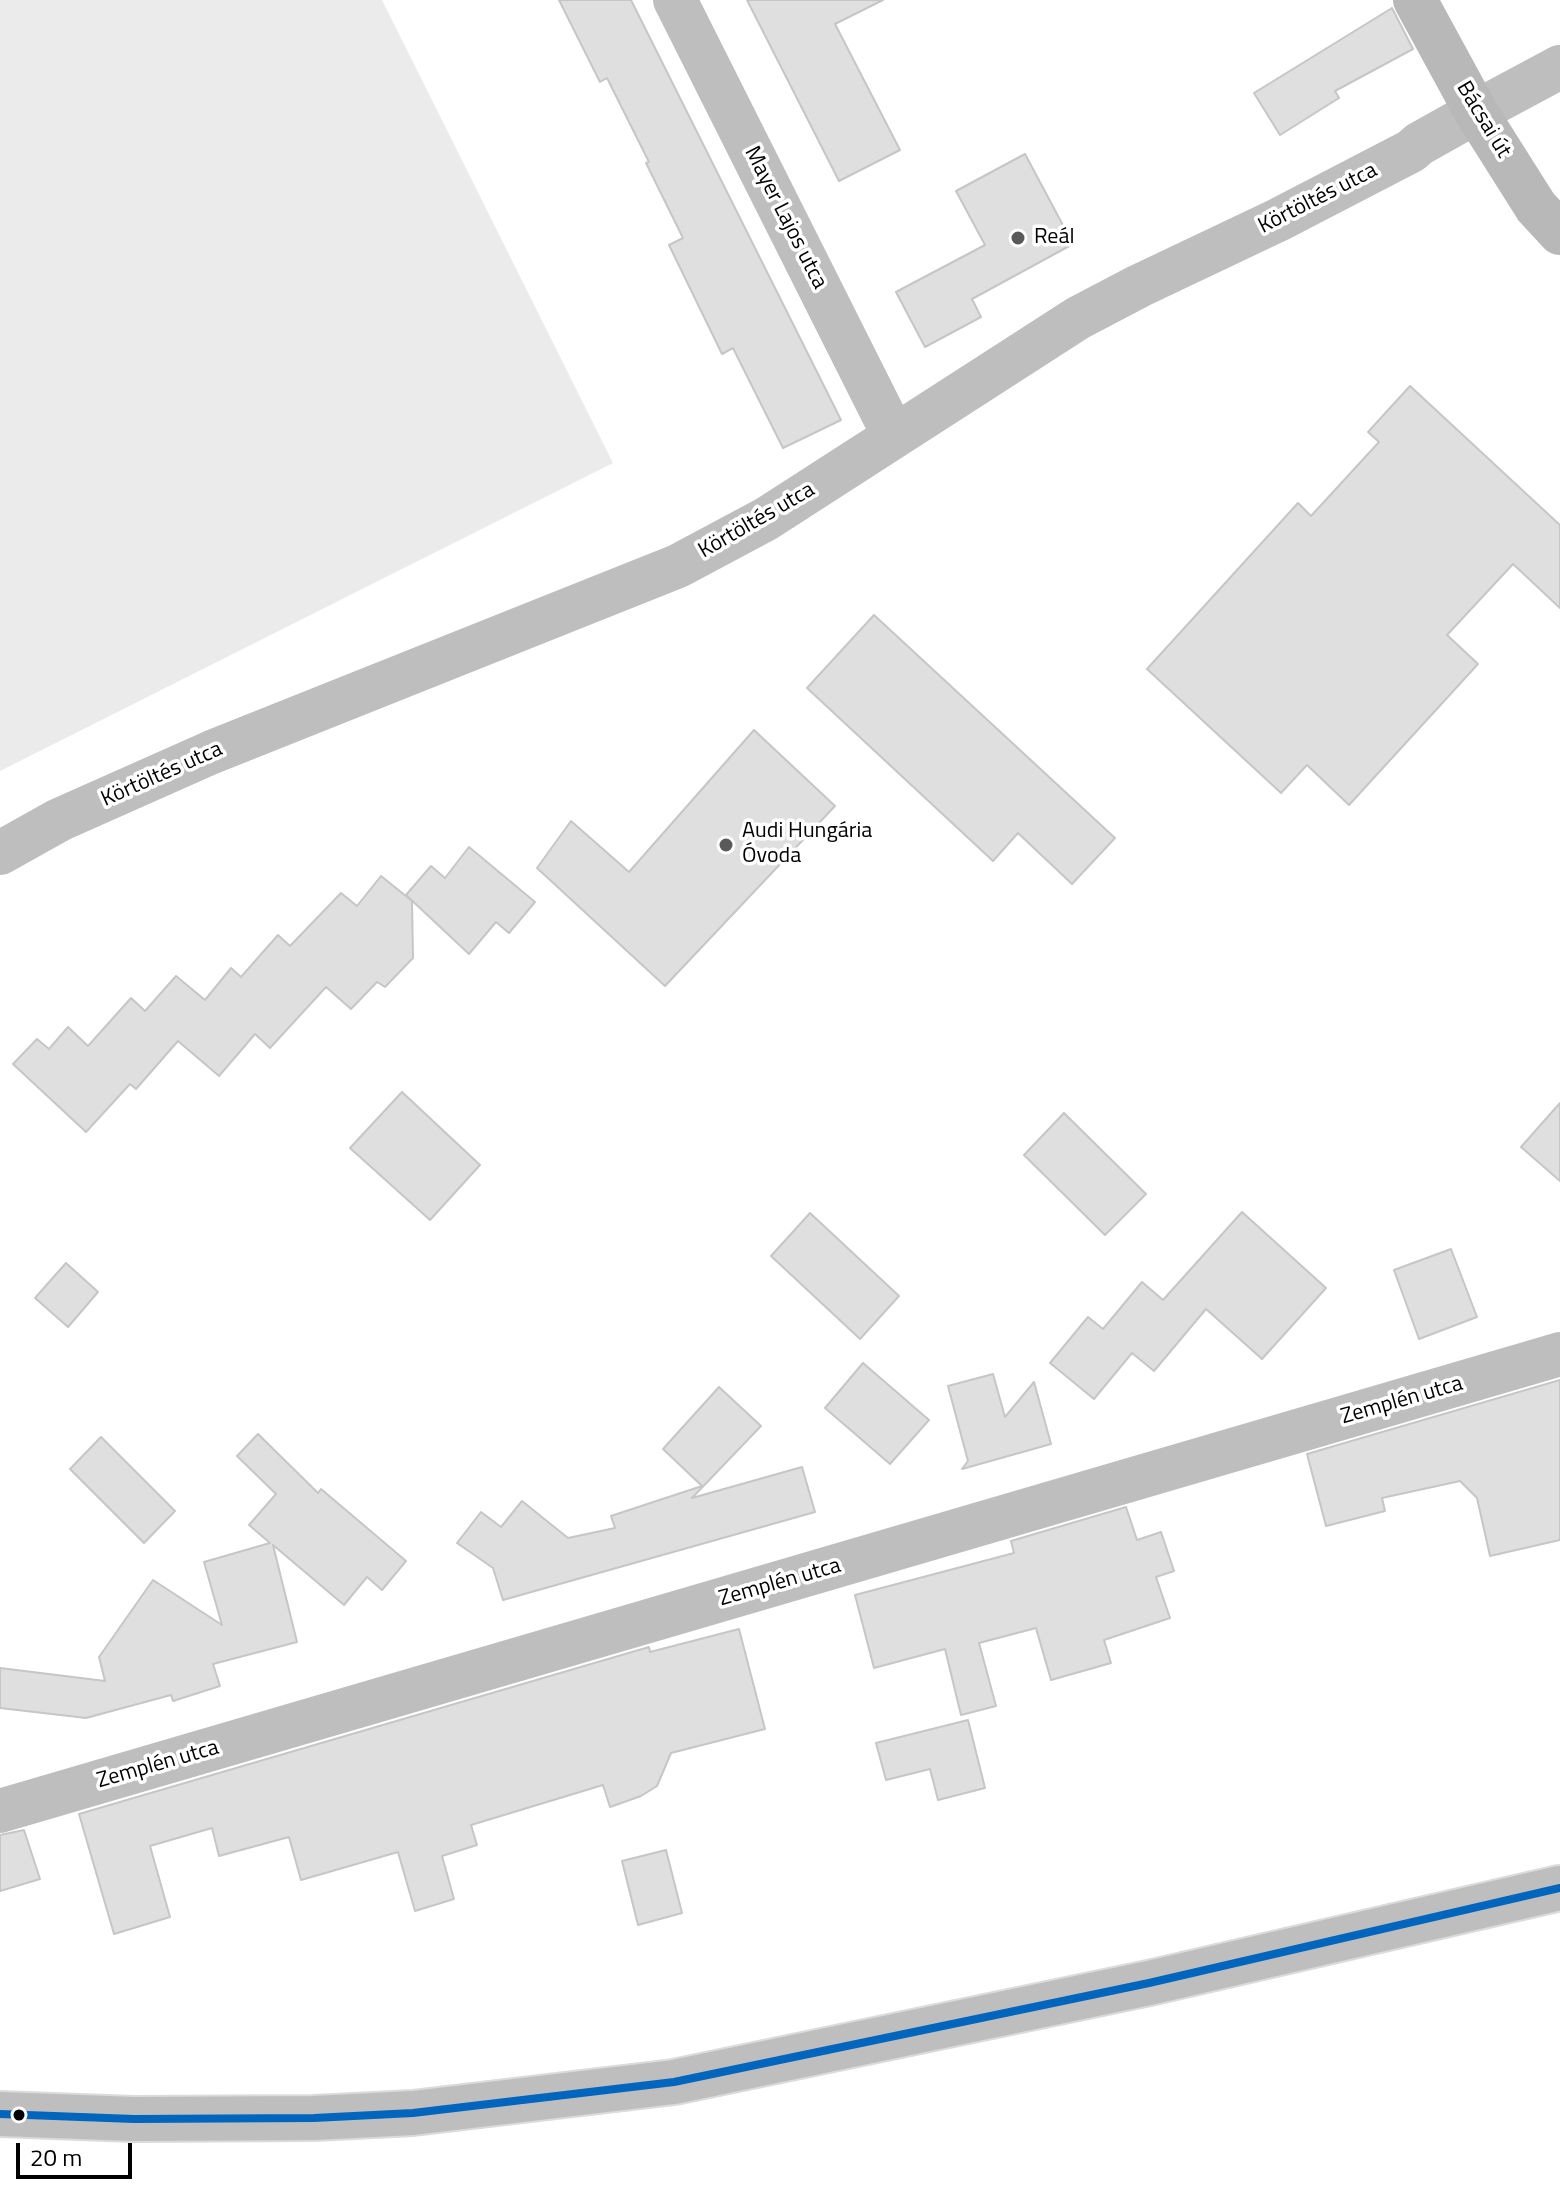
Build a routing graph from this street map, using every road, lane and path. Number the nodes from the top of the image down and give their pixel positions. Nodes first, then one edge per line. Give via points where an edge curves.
1 (675, 0) edge
2 (1415, 0) edge
3 (1560, 67) edge
4 (1476, 112) junction
5 (1560, 233) edge
6 (894, 436) junction
7 (0, 853) edge
8 (1560, 1354) edge
9 (0, 1811) edge
10 (1560, 1888) edge
11 (0, 2114) edge

1 - 6 street, Mayer Lajos utca
2 - 4 main road, Bácsai út
3 - 4 street, Körtöltés utca
4 - 5 main road, Bácsai út via 1536,207
4 - 6 street, Körtöltés utca via 1278,220 1078,318
6 - 7 street, Körtöltés utca via 766,519 678,566 212,752 59,820
8 - 9 street, Zemplén utca
10 - 11 street via 1149,1983 674,2082 413,2113 134,2119

